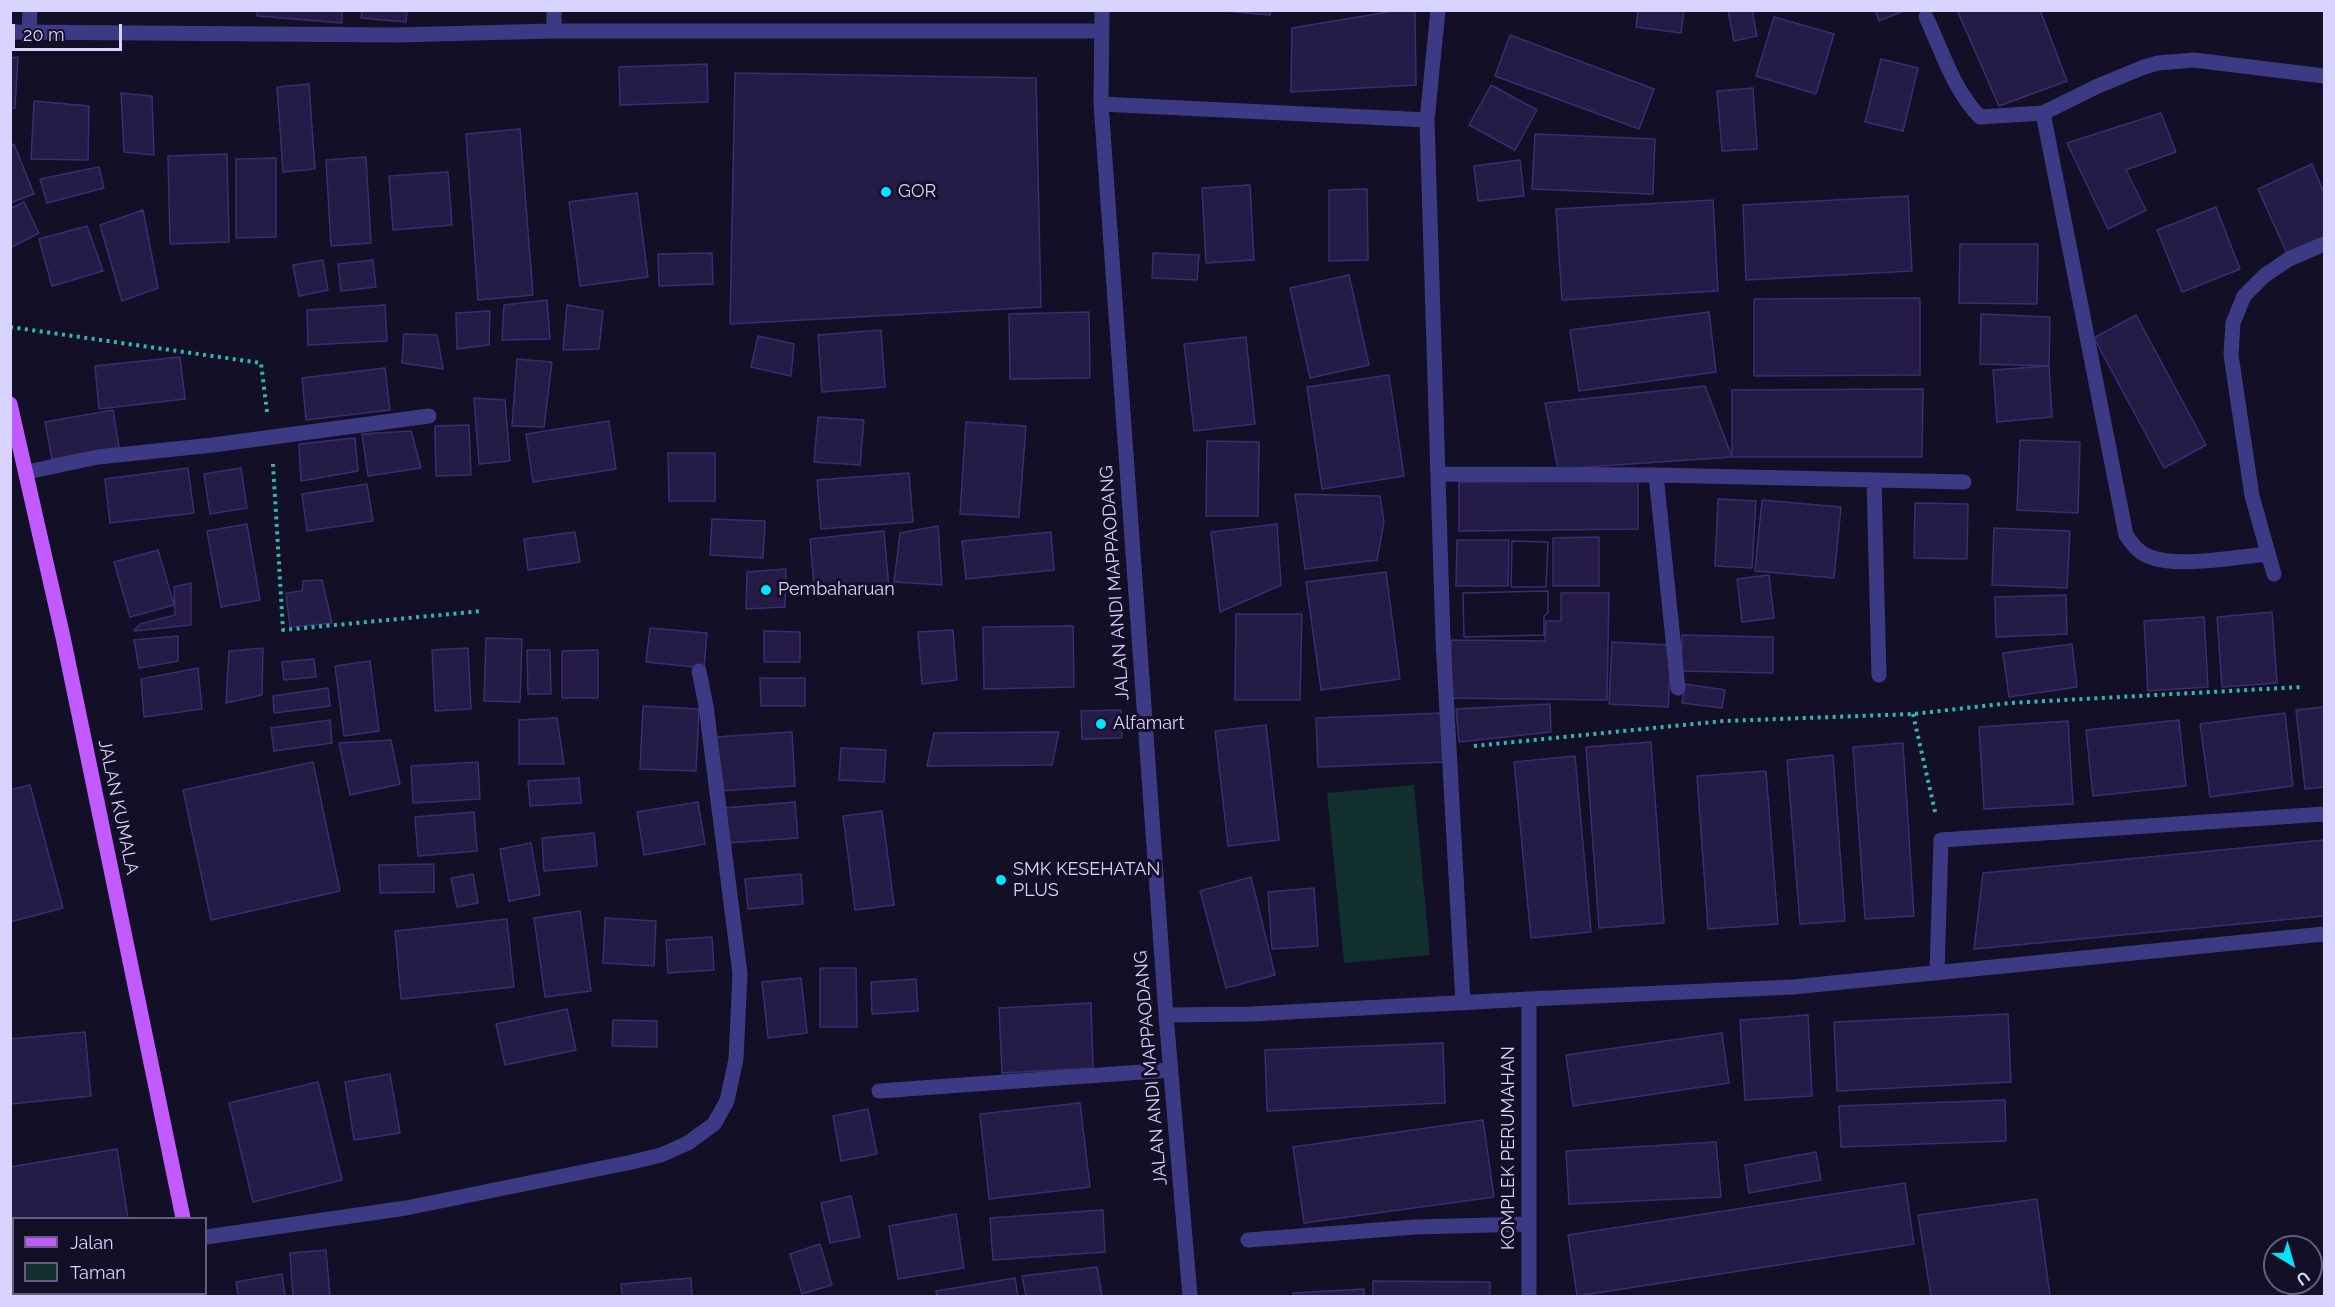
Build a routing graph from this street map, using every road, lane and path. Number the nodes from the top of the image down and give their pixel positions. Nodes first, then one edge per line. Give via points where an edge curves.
1 (30, 10) edge
2 (554, 10) edge
3 (1102, 10) edge
4 (1438, 10) edge
5 (1926, 17) dead end
6 (1101, 31) junction
7 (10, 32) edge
8 (29, 32) junction
9 (554, 32) junction
10 (2325, 76) edge
11 (1101, 104) junction
12 (2043, 113) junction
13 (1426, 120) junction
14 (2325, 244) edge
15 (10, 327) edge
16 (10, 404) edge
17 (429, 416) dead end
18 (270, 436) junction
19 (27, 472) junction
20 (1439, 474) junction
21 (1656, 475) junction
22 (1874, 480) junction
23 (1964, 482) dead end
24 (2267, 554) junction
25 (2274, 574) dead end
26 (482, 612) dead end
27 (699, 671) dead end
28 (1879, 675) dead end
29 (2302, 687) dead end
30 (1678, 688) dead end
31 (1913, 714) junction
32 (1450, 749) junction
33 (2325, 814) edge
34 (1941, 840) junction
35 (2325, 934) edge
36 (1937, 973) junction
37 (1529, 999) junction
38 (1463, 1003) junction
39 (1166, 1015) junction
40 (1170, 1070) junction
41 (879, 1091) dead end
42 (183, 1217) edge
43 (1529, 1224) junction
44 (207, 1237) edge
45 (1248, 1240) dead end
46 (1190, 1296) edge
47 (1529, 1296) edge

1 - 8 street
2 - 9 street
3 - 6 street, JALAN ANDI MAPPAODANG
4 - 13 street
5 - 12 street via 1958,88 1980,117
6 - 9 street
6 - 11 street, JALAN ANDI MAPPAODANG
7 - 8 street
8 - 9 street
10 - 12 street via 2177,60 2144,67
11 - 13 street
11 - 39 street, JALAN ANDI MAPPAODANG
12 - 24 street via 2126,535 2136,549 2169,563
13 - 20 street
14 - 24 street via 2289,259 2264,276 2244,296 2233,323 2230,355 2252,496
15 - 18 path via 261,363
16 - 19 main road, JALAN KUMALA
17 - 18 street
18 - 19 street via 98,458
18 - 26 path via 283,630
19 - 42 main road, JALAN KUMALA
20 - 21 street
20 - 32 street
21 - 22 street
21 - 30 street
22 - 23 street
22 - 28 street
24 - 25 street
27 - 44 street via 740,974 736,1059 727,1101 714,1124 688,1143 632,1162 406,1208
29 - 31 path via 2010,703
31 - 32 path via 1724,721
31 - 34 path
32 - 38 street
33 - 34 street
34 - 36 street
35 - 36 street
36 - 37 street via 1793,987
37 - 38 street
37 - 43 street, KOMPLEK PERUMAHAN
38 - 39 street
39 - 40 street, JALAN ANDI MAPPAODANG
40 - 41 street
40 - 46 street, JALAN ANDI MAPPAODANG
43 - 45 street via 1416,1227
43 - 47 street, KOMPLEK PERUMAHAN

